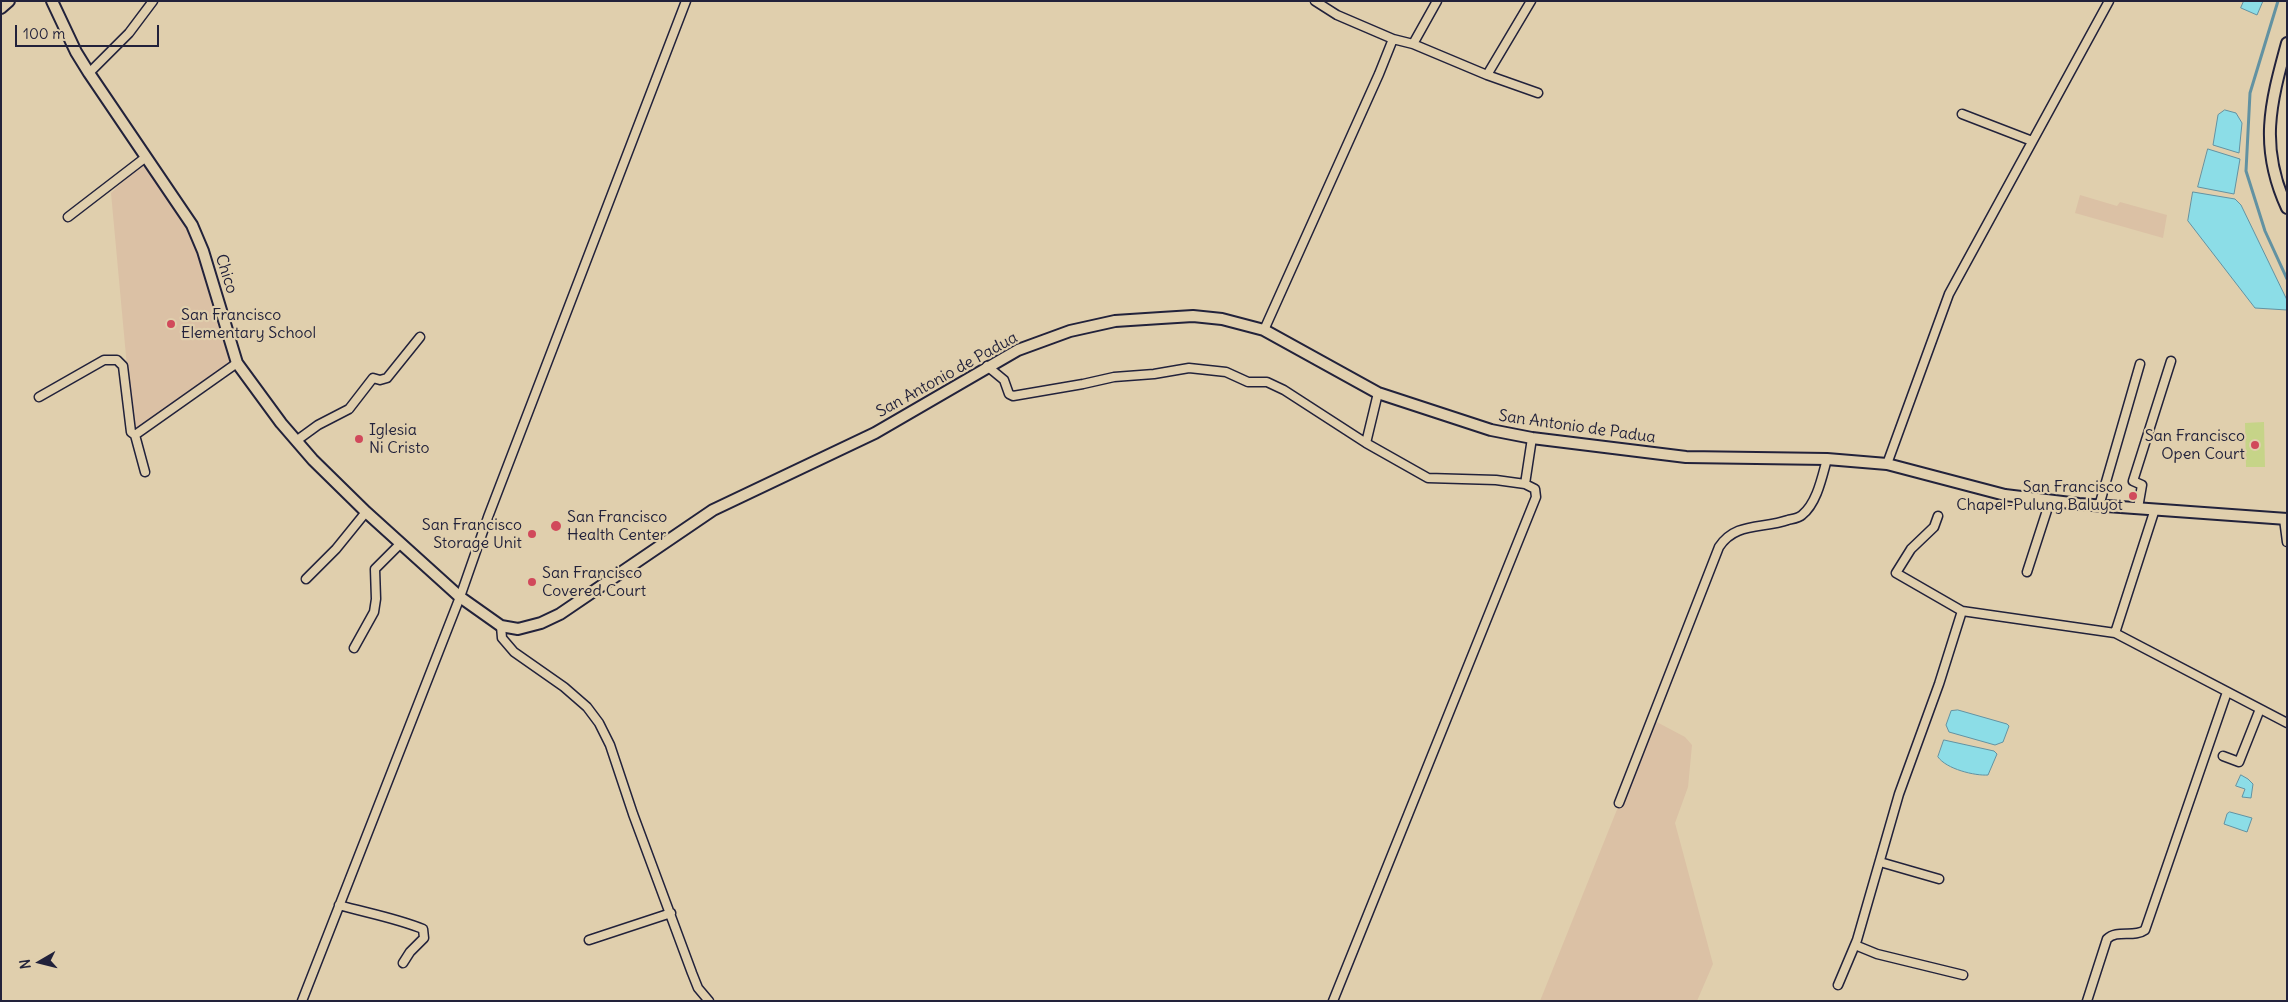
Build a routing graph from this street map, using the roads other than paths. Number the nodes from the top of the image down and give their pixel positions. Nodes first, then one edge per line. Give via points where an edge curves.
1 (9, 1) edge
2 (52, 1) edge
3 (153, 1) edge
4 (686, 1) edge
5 (1315, 1) edge
6 (1437, 1) edge
7 (1531, 1) edge
8 (2109, 1) edge
9 (1, 8) edge
10 (1392, 39) junction
11 (2287, 43) edge
12 (1413, 44) junction
13 (89, 73) junction
14 (1487, 75) junction
15 (1538, 93) dead end
16 (1962, 114) dead end
17 (2032, 141) junction
18 (146, 157) junction
19 (2287, 208) edge
20 (68, 217) dead end
21 (1264, 330) junction
22 (420, 337) dead end
23 (2171, 361) dead end
24 (237, 363) junction
25 (2140, 364) dead end
26 (987, 366) junction
27 (1378, 393) junction
28 (39, 397) dead end
29 (135, 435) junction
30 (1532, 438) junction
31 (296, 441) junction
32 (1366, 443) junction
33 (1827, 459) junction
34 (1887, 464) junction
35 (145, 472) dead end
36 (1525, 484) junction
37 (2050, 501) junction
38 (2099, 506) junction
39 (2138, 508) junction
40 (2155, 510) junction
41 (366, 512) junction
42 (1938, 516) dead end
43 (2285, 519) edge
44 (2287, 542) edge
45 (400, 544) junction
46 (2027, 572) dead end
47 (306, 579) dead end
48 (460, 597) junction
49 (1962, 611) junction
50 (501, 626) junction
51 (2115, 632) junction
52 (354, 648) dead end
53 (2227, 692) junction
54 (2260, 709) junction
55 (2287, 723) edge
56 (2223, 756) dead end
57 (1619, 803) dead end
58 (1880, 862) junction
59 (1939, 879) dead end
60 (339, 904) junction
61 (671, 913) junction
62 (589, 940) dead end
63 (1855, 945) junction
64 (403, 963) dead end
65 (1963, 975) dead end
66 (1838, 985) dead end
67 (302, 1001) edge
68 (709, 1001) edge
69 (1333, 1001) edge
70 (2087, 1001) edge

1 - 9 street
2 - 13 street, Chico
3 - 13 street via 129,33
4 - 48 street
5 - 10 street via 1336,15
6 - 12 street
7 - 14 street
8 - 17 street
10 - 12 street
10 - 21 street
11 - 19 street via 2274,87 2268,130 2270,159
12 - 14 street
13 - 18 street, Chico
14 - 15 street
16 - 17 street
17 - 34 street via 1949,294
18 - 20 street
18 - 24 street, Chico via 192,226
21 - 26 street, San Antonio de Padua via 1222,319 1193,316 1114,321 1070,331 1018,350
21 - 27 street, San Antonio de Padua
22 - 31 street via 387,378 373,378 349,410 318,425
23 - 39 street via 2133,481 2142,485
24 - 29 street
24 - 31 street, Chico
25 - 38 street
26 - 32 street via 1004,380 1009,394 1013,396 1114,376 1189,368 1226,372 1248,382 1267,382 1284,390
26 - 50 street, San Antonio de Padua via 874,433 713,510 560,614 518,629
27 - 30 street, San Antonio de Padua via 1491,430
27 - 32 street
28 - 29 street via 104,360 117,360 123,366 130,432
29 - 35 street
30 - 33 street, San Antonio de Padua via 1686,457
30 - 36 street
31 - 41 street, Chico
32 - 36 street via 1428,478
33 - 34 street, San Antonio de Padua
33 - 57 street via 1815,496 1802,515 1776,524 1740,529 1730,534 1719,547
34 - 37 street, San Antonio de Padua via 2006,495
36 - 69 street via 1535,489 1536,497
37 - 38 street, San Antonio de Padua
37 - 46 street
38 - 39 street, San Antonio de Padua
39 - 40 street, San Antonio de Padua
40 - 43 street, San Antonio de Padua
40 - 51 street
41 - 45 street, Chico
41 - 47 street
42 - 49 street via 1934,527 1912,549 1896,574
43 - 44 street
45 - 48 street, Chico
45 - 52 street via 375,569 374,612
48 - 50 street
48 - 60 street
49 - 51 street
49 - 58 street via 1899,794
50 - 61 street via 502,638 514,652 564,687 587,707 599,723
51 - 53 street
53 - 54 street
53 - 70 street via 2145,930 2114,934 2107,939
54 - 55 street
54 - 56 street via 2238,762
58 - 59 street
58 - 63 street
60 - 64 street via 423,929 424,938
60 - 67 street
61 - 62 street
61 - 68 street via 698,988
63 - 65 street via 1877,954
63 - 66 street

